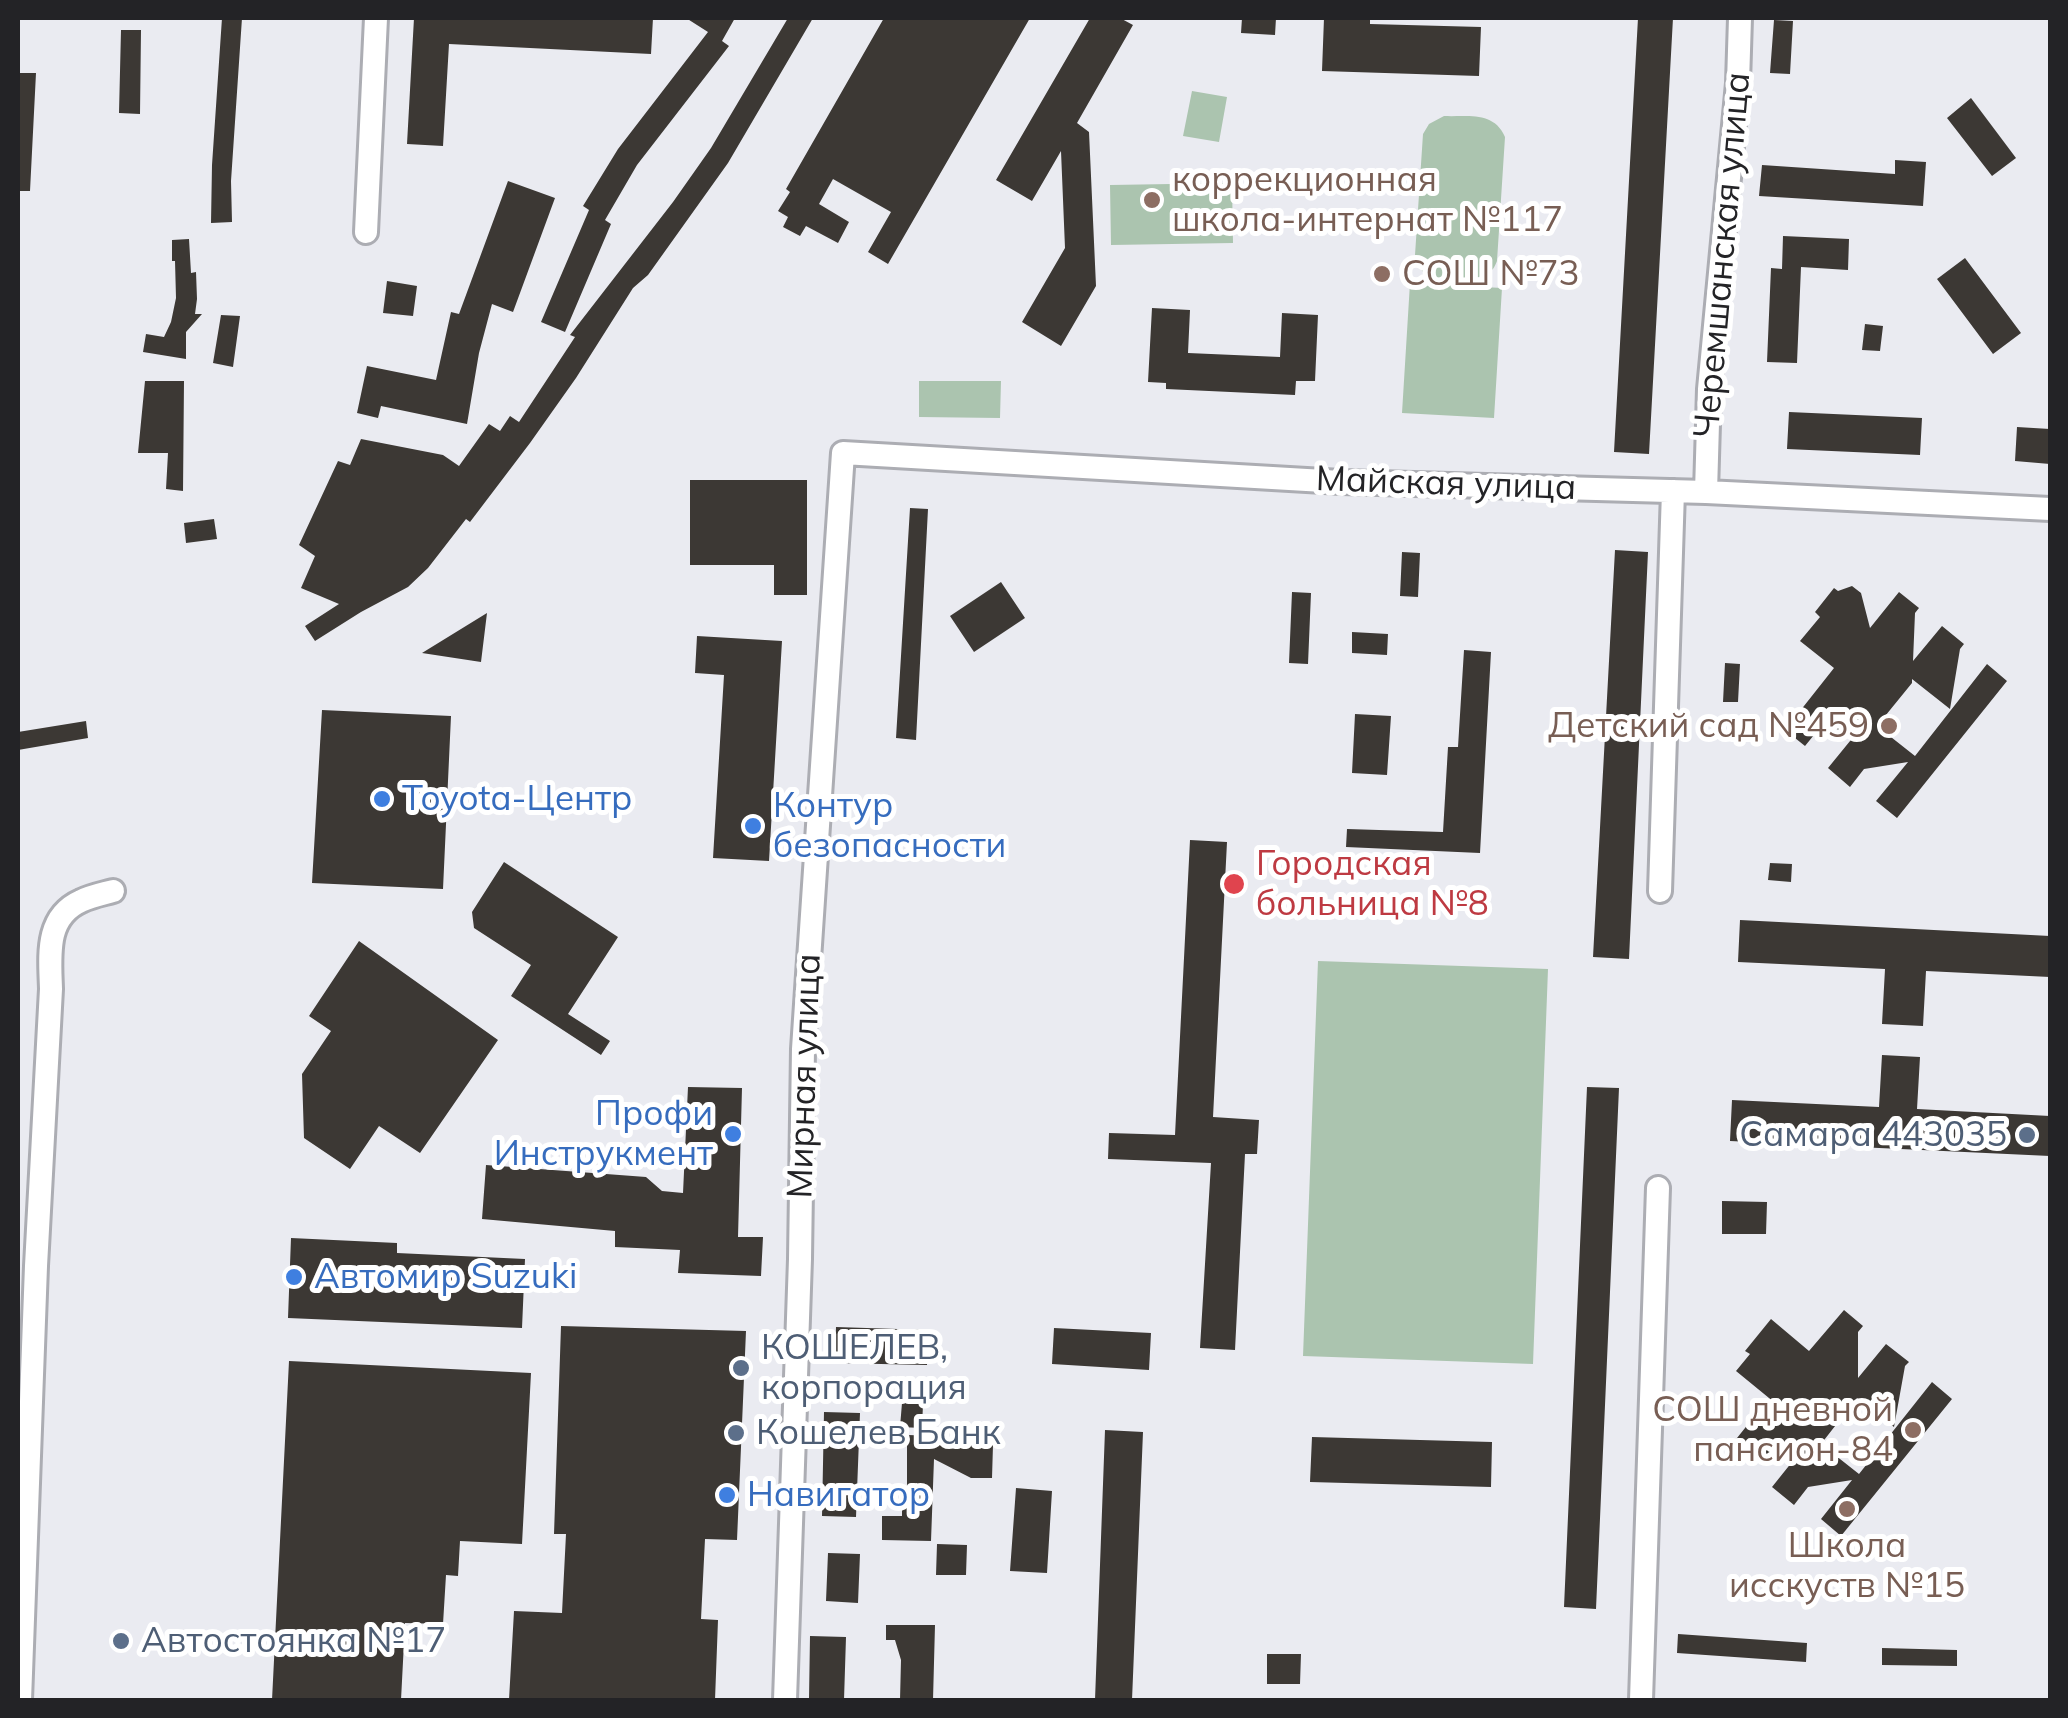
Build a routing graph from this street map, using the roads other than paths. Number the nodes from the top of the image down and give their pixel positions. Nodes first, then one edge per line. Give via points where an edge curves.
1 (376, 18) edge
2 (1740, 18) edge
3 (366, 232) dead end
4 (842, 453) joint
5 (1674, 491) junction
6 (1706, 492) junction
7 (2050, 509) edge
8 (113, 890) dead end
9 (1660, 891) dead end
10 (1658, 1188) dead end
11 (20, 1700) edge
12 (785, 1700) edge
13 (1641, 1700) edge

1 - 3 street
2 - 6 street, Черемшанская улица
4 - 5 street, Майская улица via 1341,482
4 - 12 street, Мирная улица via 802,1050
5 - 6 street, Майская улица
5 - 9 street
6 - 7 street, Майская улица
8 - 11 street via 76,902 54,924 50,950
10 - 13 street

